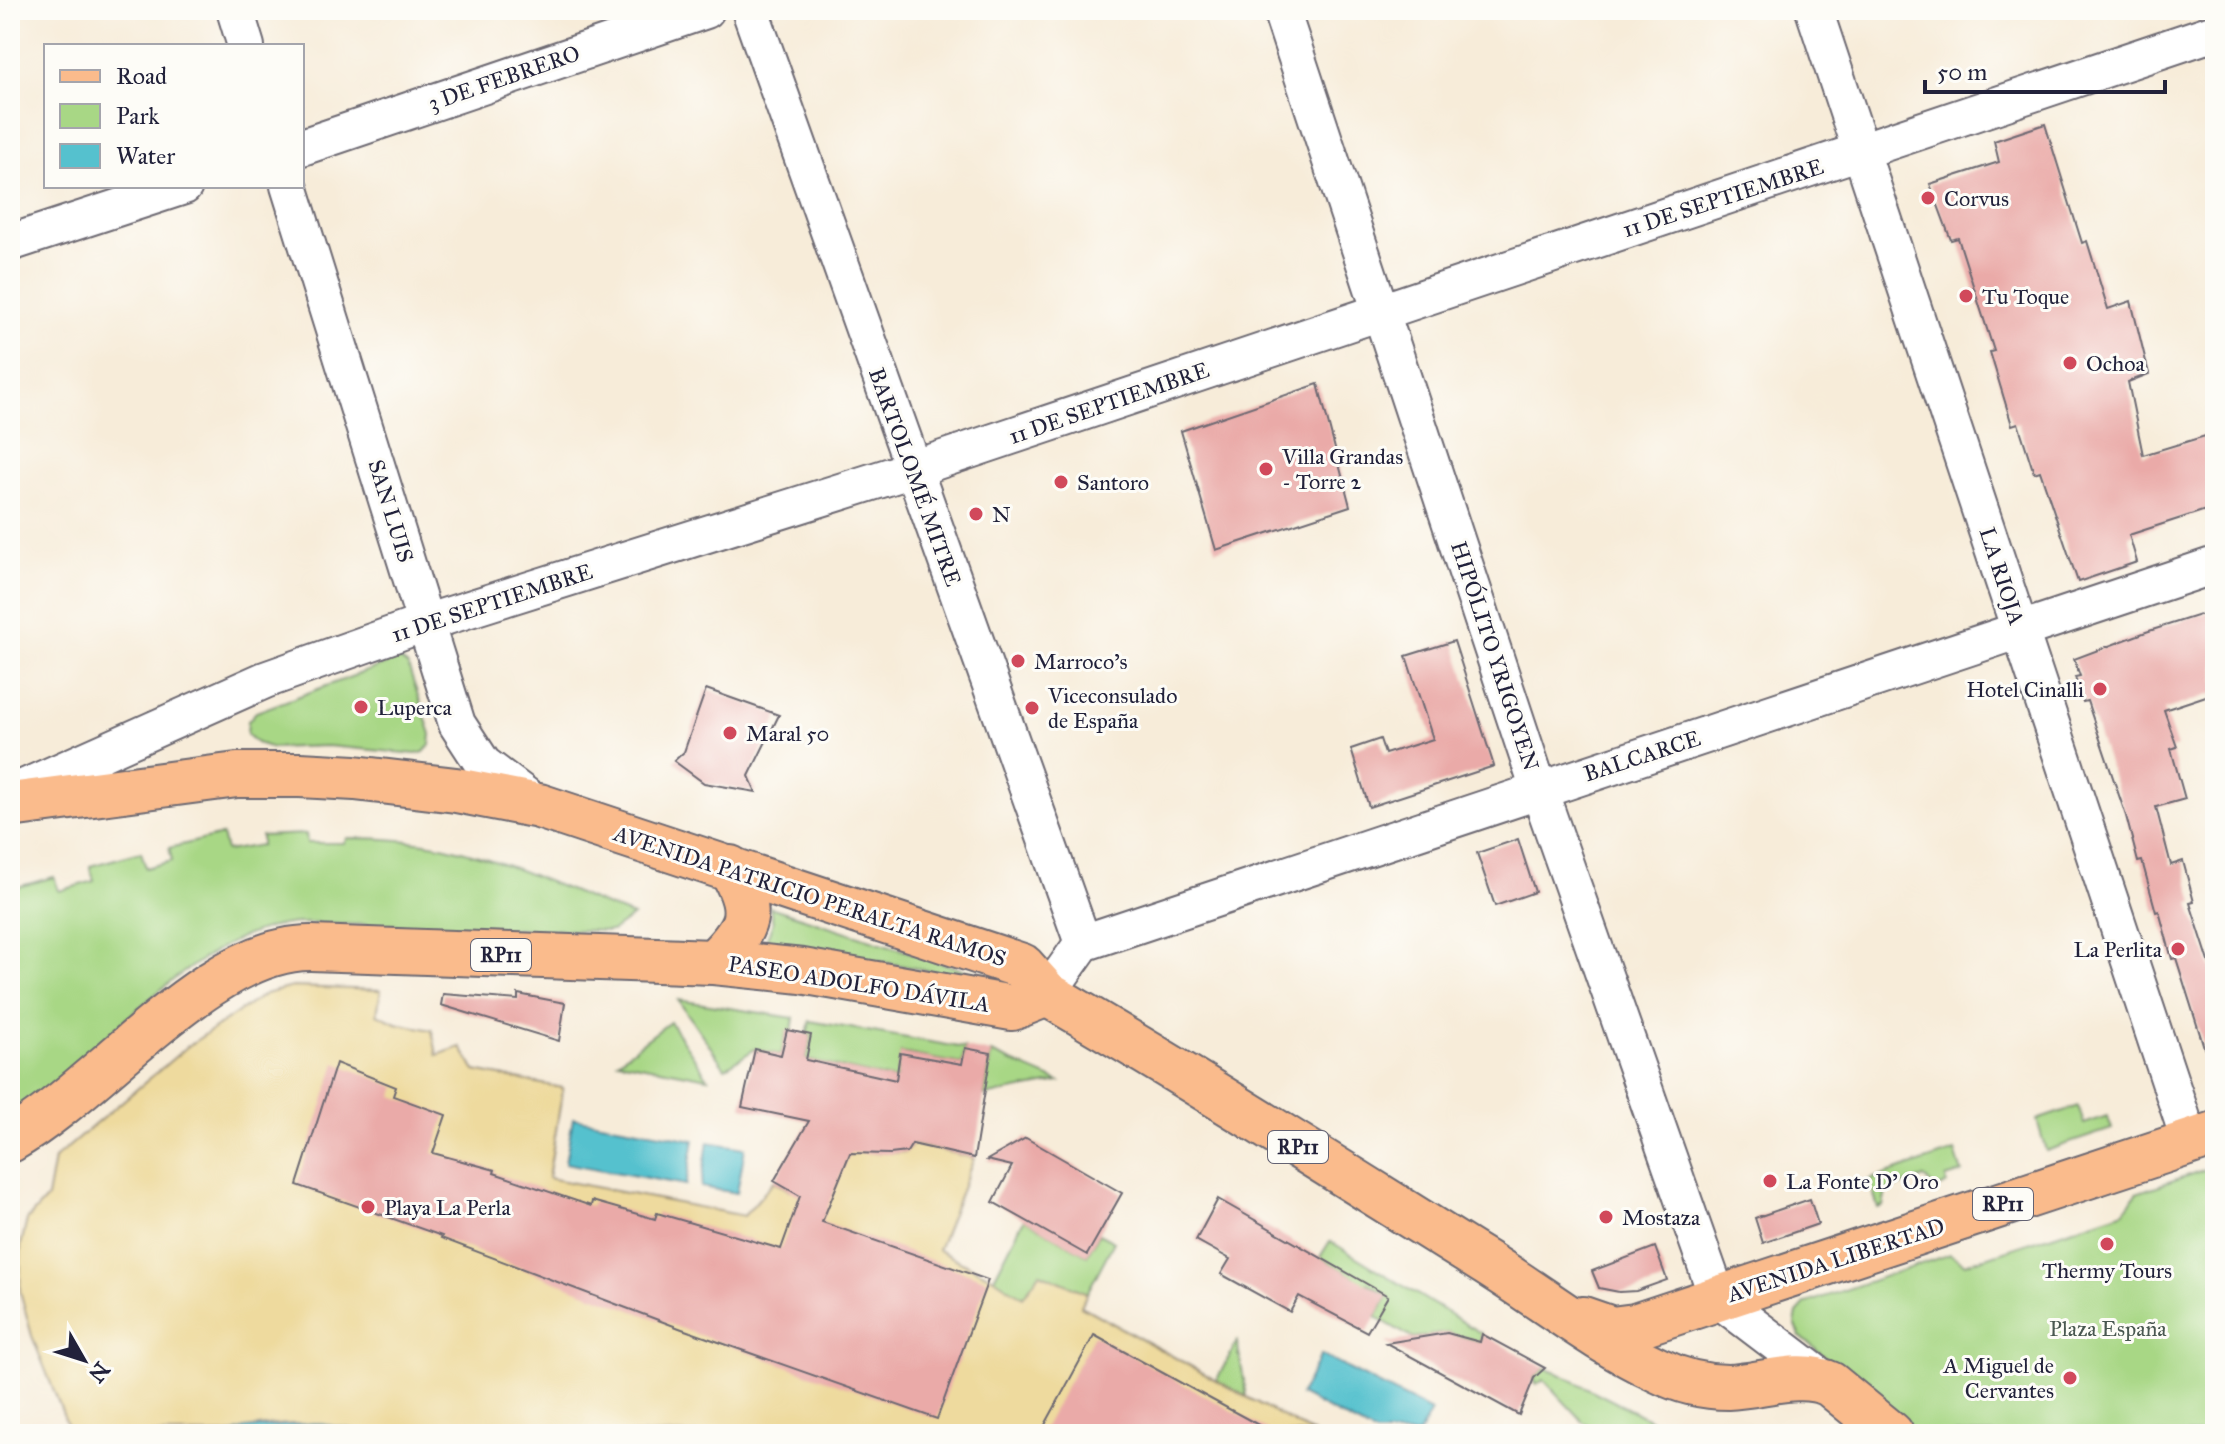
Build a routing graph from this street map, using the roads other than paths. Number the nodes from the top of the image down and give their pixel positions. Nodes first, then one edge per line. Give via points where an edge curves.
1 (235, 10) edge
2 (706, 10) edge
3 (750, 10) edge
4 (1281, 10) edge
5 (1814, 10) edge
6 (2215, 32) edge
7 (245, 44) edge
8 (304, 146) edge
9 (1862, 153) junction
10 (178, 188) edge
11 (290, 188) edge
12 (10, 243) edge
13 (1381, 312) junction
14 (913, 469) junction
15 (2215, 565) edge
16 (425, 623) junction
17 (2020, 631) junction
18 (1539, 790) junction
19 (10, 794) edge
20 (10, 805) edge
21 (539, 806) junction
22 (730, 868) junction
23 (1083, 943) junction
24 (714, 962) junction
25 (1047, 994) junction
26 (2203, 1138) edge
27 (10, 1140) edge
28 (1718, 1299) junction
29 (1549, 1302) junction
30 (1830, 1384) junction
31 (1891, 1434) edge

1 - 7 street
2 - 8 street, 3 DE FEBRERO
3 - 14 street, BARTOLOMÉ MITRE
4 - 13 street, HIPÓLITO YRIGOYEN
5 - 9 street, LA RIOJA
6 - 9 street, 11 DE SEPTIEMBRE
9 - 13 street, 11 DE SEPTIEMBRE
9 - 17 street, LA RIOJA
10 - 12 street
11 - 16 street, SAN LUIS
13 - 14 street, 11 DE SEPTIEMBRE
13 - 18 street, HIPÓLITO YRIGOYEN
14 - 16 street, 11 DE SEPTIEMBRE
14 - 23 street, BARTOLOMÉ MITRE
15 - 17 street, BALCARCE
16 - 19 street, 11 DE SEPTIEMBRE via 265,680
16 - 21 street, SAN LUIS via 457,724 469,745 493,773
17 - 18 street, BALCARCE
17 - 26 street, LA RIOJA
18 - 23 street, BALCARCE
18 - 28 street, HIPÓLITO YRIGOYEN
20 - 21 main road, AVENIDA PATRICIO PERALTA RAMOS / RP11 via 237,775 300,775 409,783
21 - 22 main road, AVENIDA PATRICIO PERALTA RAMOS / RP11
22 - 24 main road via 746,900 747,915 743,931
22 - 25 main road, AVENIDA PATRICIO PERALTA RAMOS / RP11 via 1022,966
23 - 25 street
24 - 25 main road, PASEO ADOLFO DÁVILA / RP11 via 802,971 1012,1008
24 - 27 main road, PASEO ADOLFO DÁVILA / RP11 via 279,950 228,973 44,1119
25 - 29 main road, AVENIDA PATRICIO PERALTA RAMOS / RP11
26 - 28 main road, AVENIDA LIBERTAD / RP11
28 - 29 main road, AVENIDA LIBERTAD / RP11 via 1625,1328 1600,1327
28 - 30 street
29 - 30 main road, AVENIDA PATRICIO PERALTA RAMOS / RP11 via 1629,1355 1680,1380 1729,1387 1809,1378
30 - 31 main road

